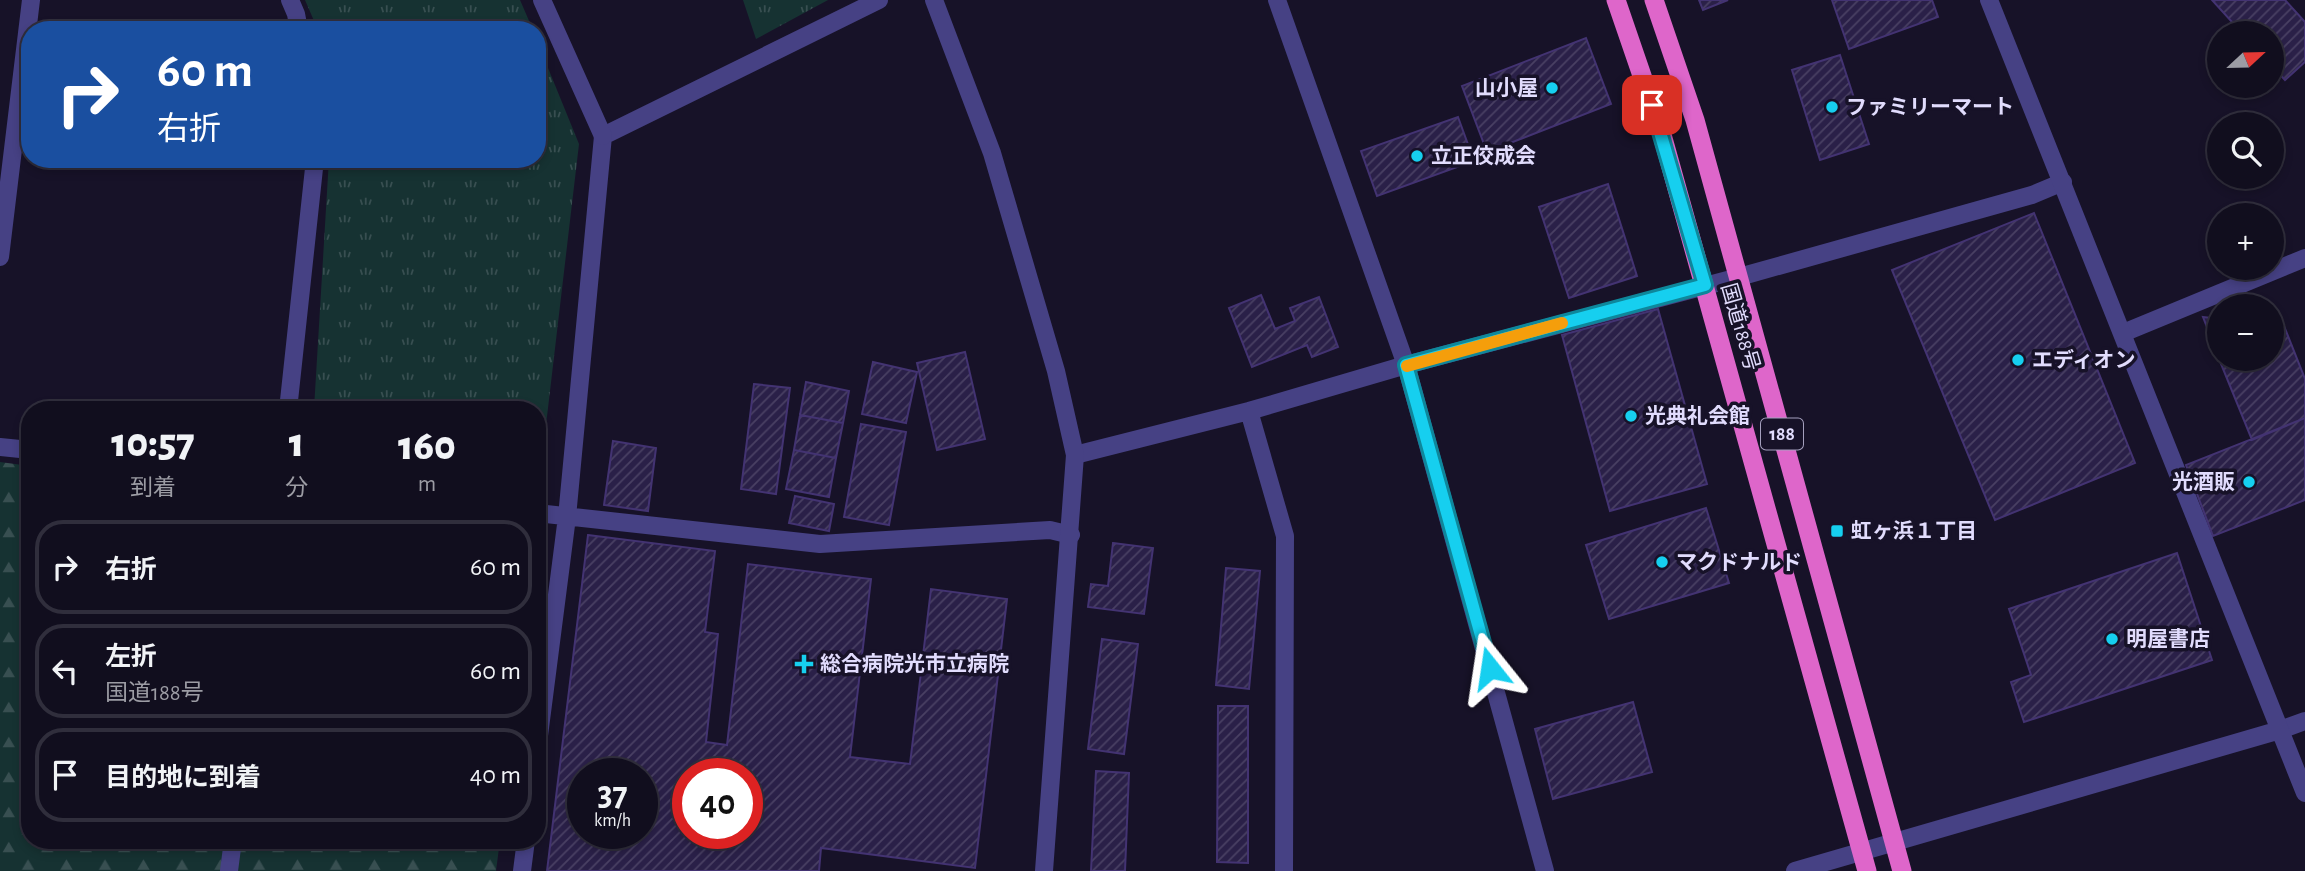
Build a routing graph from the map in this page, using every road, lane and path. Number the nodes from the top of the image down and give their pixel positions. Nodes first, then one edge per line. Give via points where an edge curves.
1 (32, 0) edge
2 (290, 0) edge
3 (542, 0) edge
4 (879, 0) edge
5 (934, 0) edge
6 (1278, 0) edge
7 (1616, 0) edge
8 (1654, 0) edge
9 (1989, 0) edge
10 (29, 21) edge
11 (297, 21) edge
12 (21, 88) edge
13 (603, 136) junction
14 (314, 168) edge
15 (2063, 182) junction
16 (0, 257) edge
17 (2305, 258) edge
18 (1739, 277) junction
19 (1705, 285) junction
20 (2123, 333) junction
21 (1406, 365) junction
22 (289, 401) edge
23 (1249, 411) junction
24 (0, 447) edge
25 (21, 449) edge
26 (1076, 455) junction
27 (546, 514) edge
28 (567, 517) junction
29 (1071, 535) junction
30 (546, 681) edge
31 (2305, 721) edge
32 (2280, 730) junction
33 (2305, 793) edge
34 (1894, 844) junction
35 (232, 849) edge
36 (525, 849) edge
37 (1864, 862) edge
38 (229, 871) edge
39 (522, 871) edge
40 (1044, 871) edge
41 (1284, 871) edge
42 (1545, 871) edge
43 (1795, 871) edge
44 (1902, 871) edge

1 - 10 street
2 - 11 street
3 - 13 street
4 - 13 street
5 - 26 street via 992,153
6 - 21 street
7 - 19 highway, 国道188号 / 188 via 1661,131
8 - 18 highway, 国道188号 / 188 via 1695,120
9 - 15 street
12 - 16 street
13 - 28 street
14 - 22 street
15 - 18 street via 2032,195
15 - 20 street
17 - 20 street
18 - 19 street
18 - 34 highway, 国道188号 / 188
19 - 21 street
19 - 37 highway, 国道188号 / 188
20 - 32 street
21 - 23 street
21 - 42 street
23 - 26 street
23 - 41 street via 1285,536
24 - 25 street
26 - 29 street
27 - 28 street
28 - 29 street via 820,544 1050,530
28 - 30 street
29 - 40 street
31 - 32 street
32 - 33 street
32 - 34 street
34 - 37 street
34 - 44 highway, 国道188号 / 188
35 - 38 street
36 - 39 street
37 - 43 street

